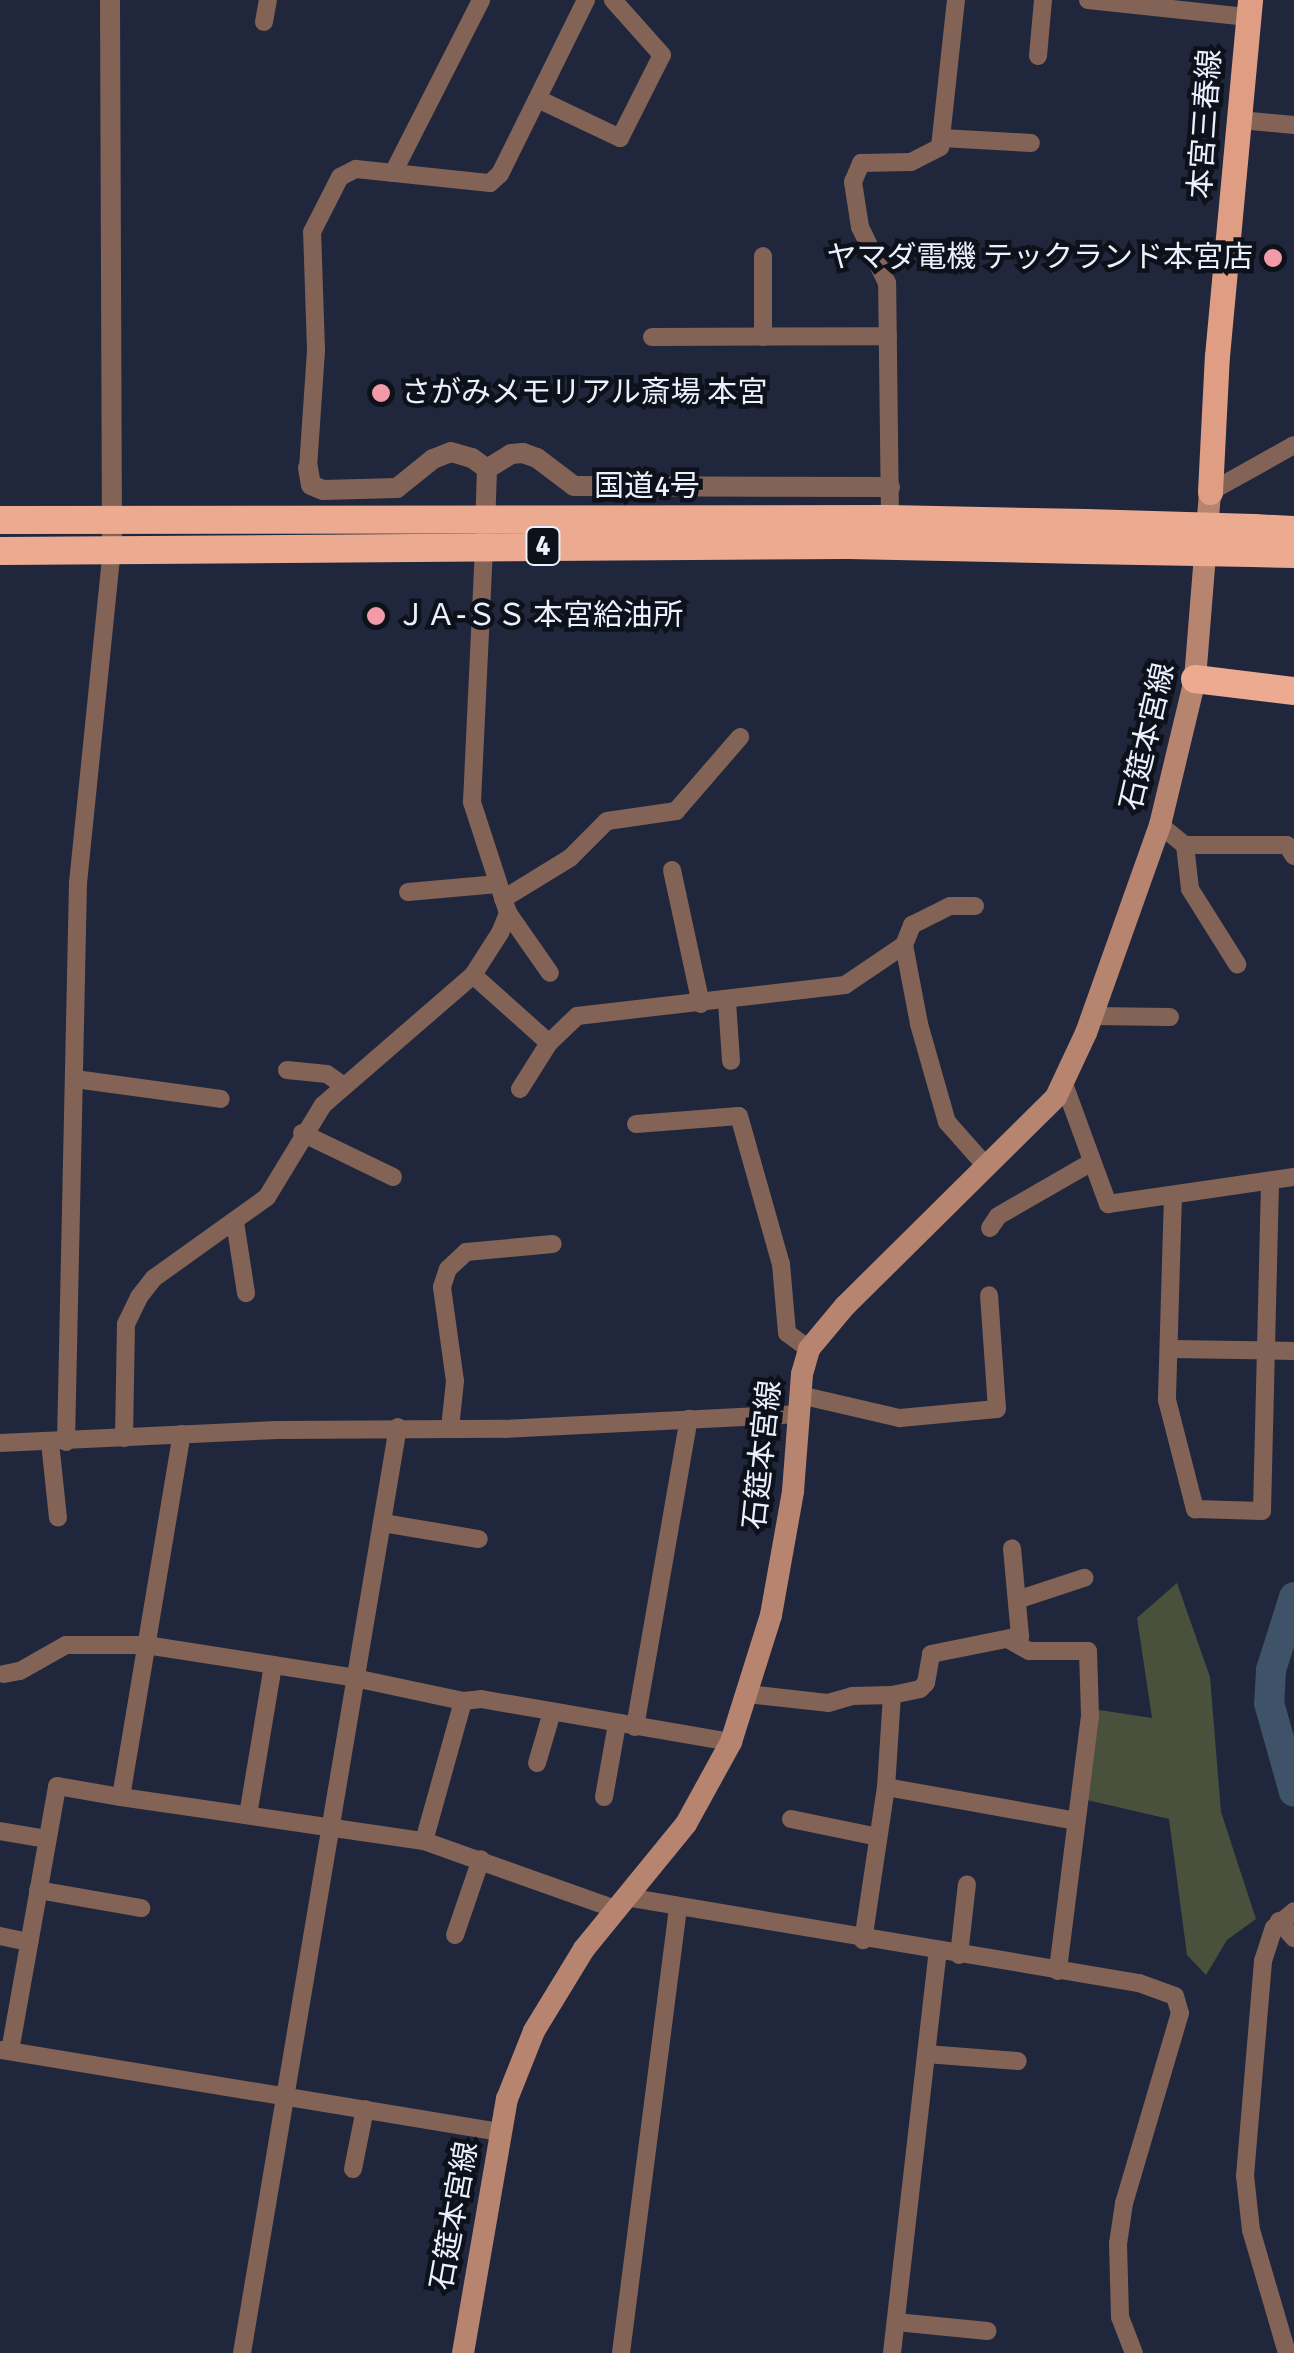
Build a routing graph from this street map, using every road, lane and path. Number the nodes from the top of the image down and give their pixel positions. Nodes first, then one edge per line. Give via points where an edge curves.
1 (110, 0) edge
2 (268, 0) edge
3 (481, 0) edge
4 (586, 0) edge
5 (612, 0) edge
6 (956, 0) edge
7 (1043, 0) edge
8 (1088, 0) edge
9 (1249, 8) edge
10 (264, 22) dead end
11 (1038, 56) dead end
12 (538, 99) junction
13 (1240, 120) junction
14 (1294, 126) edge
15 (942, 138) junction
16 (1031, 143) dead end
17 (394, 172) junction
18 (763, 256) dead end
19 (888, 336) junction
20 (764, 337) junction
21 (652, 338) dead end
22 (1294, 444) edge
23 (308, 468) joint
24 (487, 469) junction
25 (890, 487) junction
26 (1210, 492) junction
27 (890, 519) junction
28 (0, 520) edge
29 (111, 522) junction
30 (1294, 530) edge
31 (484, 533) junction
32 (1085, 537) junction
33 (1253, 541) junction
34 (112, 550) junction
35 (0, 552) edge
36 (1294, 554) edge
37 (1196, 679) junction
38 (1294, 691) edge
39 (740, 737) dead end
40 (1160, 825) junction
41 (1186, 845) junction
42 (1294, 856) edge
43 (672, 870) dead end
44 (408, 892) dead end
45 (503, 899) junction
46 (975, 906) dead end
47 (904, 945) junction
48 (1237, 964) dead end
49 (550, 972) dead end
50 (473, 975) junction
51 (726, 1002) junction
52 (700, 1004) junction
53 (1093, 1016) junction
54 (1170, 1017) dead end
55 (549, 1043) junction
56 (730, 1062) dead end
57 (287, 1070) dead end
58 (74, 1079) junction
59 (1064, 1084) junction
60 (344, 1086) junction
61 (520, 1089) dead end
62 (221, 1100) dead end
63 (636, 1124) dead end
64 (302, 1133) junction
65 (1090, 1163) junction
66 (985, 1166) junction
67 (393, 1177) dead end
68 (1294, 1177) edge
69 (1270, 1180) junction
70 (1173, 1195) junction
71 (235, 1222) junction
72 (990, 1228) dead end
73 (553, 1244) dead end
74 (246, 1293) dead end
75 (990, 1294) dead end
76 (808, 1349) junction
77 (1171, 1349) junction
78 (1266, 1350) junction
79 (1294, 1351) edge
80 (801, 1404) junction
81 (689, 1419) junction
82 (398, 1427) junction
83 (450, 1428) junction
84 (182, 1434) junction
85 (124, 1438) junction
86 (58, 1442) junction
87 (0, 1444) edge
88 (58, 1518) dead end
89 (383, 1523) junction
90 (479, 1539) dead end
91 (1012, 1548) dead end
92 (1084, 1578) dead end
93 (1017, 1600) junction
94 (1011, 1641) junction
95 (146, 1645) junction
96 (273, 1665) junction
97 (4, 1674) dead end
98 (358, 1681) junction
99 (747, 1694) junction
100 (892, 1695) junction
101 (464, 1701) junction
102 (552, 1712) junction
103 (626, 1725) junction
104 (730, 1742) junction
105 (536, 1762) dead end
106 (886, 1787) junction
107 (121, 1797) junction
108 (604, 1797) dead end
109 (248, 1815) junction
110 (791, 1820) dead end
111 (1076, 1821) junction
112 (332, 1828) junction
113 (0, 1831) edge
114 (878, 1837) junction
115 (47, 1840) junction
116 (424, 1841) junction
117 (481, 1859) junction
118 (967, 1884) dead end
119 (38, 1890) junction
120 (620, 1903) junction
121 (140, 1908) dead end
122 (678, 1908) junction
123 (1285, 1916) edge
124 (455, 1935) dead end
125 (0, 1936) edge
126 (1294, 1938) edge
127 (863, 1940) junction
128 (30, 1942) junction
129 (938, 1951) junction
130 (959, 1955) junction
131 (1058, 1971) junction
132 (5, 2050) edge
133 (926, 2054) junction
134 (1018, 2061) dead end
135 (286, 2096) junction
136 (365, 2109) junction
137 (500, 2132) junction
138 (352, 2169) dead end
139 (896, 2322) junction
140 (988, 2331) dead end
141 (242, 2353) edge
142 (464, 2353) edge
143 (621, 2353) edge
144 (892, 2353) edge
145 (1134, 2353) edge
146 (1286, 2353) edge

1 - 29 street
2 - 10 street
3 - 17 street
4 - 12 street
5 - 12 street via 662,55 620,138
6 - 15 street
7 - 11 street
8 - 9 street
9 - 13 main road, 本宮三春線
12 - 17 street via 490,183
13 - 14 street
13 - 26 main road, 本宮三春線
15 - 16 street
15 - 19 street via 929,156 911,162 860,163 853,182 860,227 887,283
17 - 23 street via 356,170 340,177 312,232 316,350
18 - 20 street
19 - 20 street
19 - 25 street
20 - 21 street
22 - 26 street
23 - 24 street via 310,485 343,490 397,488 451,452
24 - 25 street via 523,454 574,486
24 - 31 street
25 - 27 street
26 - 37 main road, 石筵本宮線
27 - 31 highway, 国道4号 / 4
27 - 32 highway, 国道4号 / 4
28 - 29 highway, 国道4号 / 4
29 - 31 highway, 国道4号 / 4
29 - 34 street
30 - 33 highway, 国道4号 / 4
31 - 32 highway, 国道4号 / 4
31 - 34 highway, 国道4号 / 4
31 - 45 street via 472,802
32 - 33 highway, 国道4号 / 4, bridge
33 - 36 highway, 国道4号 / 4
34 - 35 highway, 国道4号 / 4
34 - 58 street via 78,883
37 - 38 highway
37 - 40 main road, 石筵本宮線
39 - 45 street via 676,811 607,820 570,858
40 - 41 street
40 - 53 main road, 石筵本宮線
41 - 42 street via 1288,845
41 - 48 street via 1190,889
43 - 52 street
44 - 45 street
45 - 49 street
45 - 50 street
46 - 47 street via 950,906 912,924
47 - 51 street via 845,985
47 - 66 street via 947,1122
50 - 55 street
50 - 60 street
51 - 52 street
51 - 56 street
52 - 55 street via 578,1016
53 - 54 street
53 - 59 main road, 石筵本宮線
55 - 61 street
57 - 60 street via 327,1074
58 - 62 street
58 - 86 street
59 - 65 street
59 - 66 main road, 石筵本宮線
60 - 64 street
63 - 76 street via 739,1116 781,1264 787,1334
64 - 67 street
64 - 71 street via 267,1197
65 - 70 street via 1108,1204
65 - 72 street via 998,1216
66 - 76 main road, 石筵本宮線
68 - 69 street
69 - 70 street
69 - 78 street
70 - 77 street
71 - 74 street
71 - 85 street via 154,1278 138,1297 126,1324
73 - 83 street via 466,1252 448,1269 442,1287 456,1381
75 - 80 street via 997,1410 900,1418
76 - 80 main road, 石筵本宮線
77 - 78 street
77 - 78 street via 1167,1400 1195,1509 1262,1512
78 - 79 street
80 - 81 street
80 - 99 main road, 石筵本宮線 via 771,1615
81 - 83 street
81 - 103 street
82 - 83 street
82 - 84 street
82 - 89 street
84 - 85 street
84 - 95 street
85 - 86 street
86 - 87 street
86 - 88 street
89 - 90 street
89 - 98 street
91 - 93 street
92 - 93 street
93 - 94 street via 1020,1636
94 - 100 street via 931,1654 920,1690
94 - 111 street via 1028,1650 1088,1651 1090,1716
95 - 96 street
95 - 97 street via 66,1645
95 - 107 street
96 - 98 street
96 - 109 street
98 - 101 street
98 - 112 street
99 - 100 street via 828,1703
99 - 104 main road, 石筵本宮線
100 - 106 street
101 - 102 street
101 - 116 street
102 - 103 street
102 - 105 street
103 - 104 street
103 - 108 street
104 - 120 main road, 石筵本宮線 via 686,1824
106 - 111 street
106 - 114 street
107 - 109 street
107 - 115 street via 56,1786
109 - 112 street
110 - 114 street
111 - 131 street
112 - 116 street
112 - 135 street
113 - 115 street
114 - 127 street
115 - 119 street
116 - 117 street
117 - 120 street
117 - 124 street
118 - 130 street
119 - 121 street
119 - 128 street
120 - 122 street
120 - 137 main road, 石筵本宮線 via 534,2031
122 - 127 street
122 - 143 street
123 - 126 street
123 - 146 street via 1263,1961 1246,2176 1252,2230
125 - 128 street
127 - 129 street
128 - 132 street
129 - 130 street
129 - 133 street
130 - 131 street
131 - 145 street via 1138,1983 1180,2003 1124,2203 1117,2293
132 - 135 street
133 - 134 street
133 - 139 street
135 - 136 street
135 - 141 street
136 - 137 street
136 - 138 street
137 - 142 main road, 石筵本宮線
139 - 140 street
139 - 144 street

